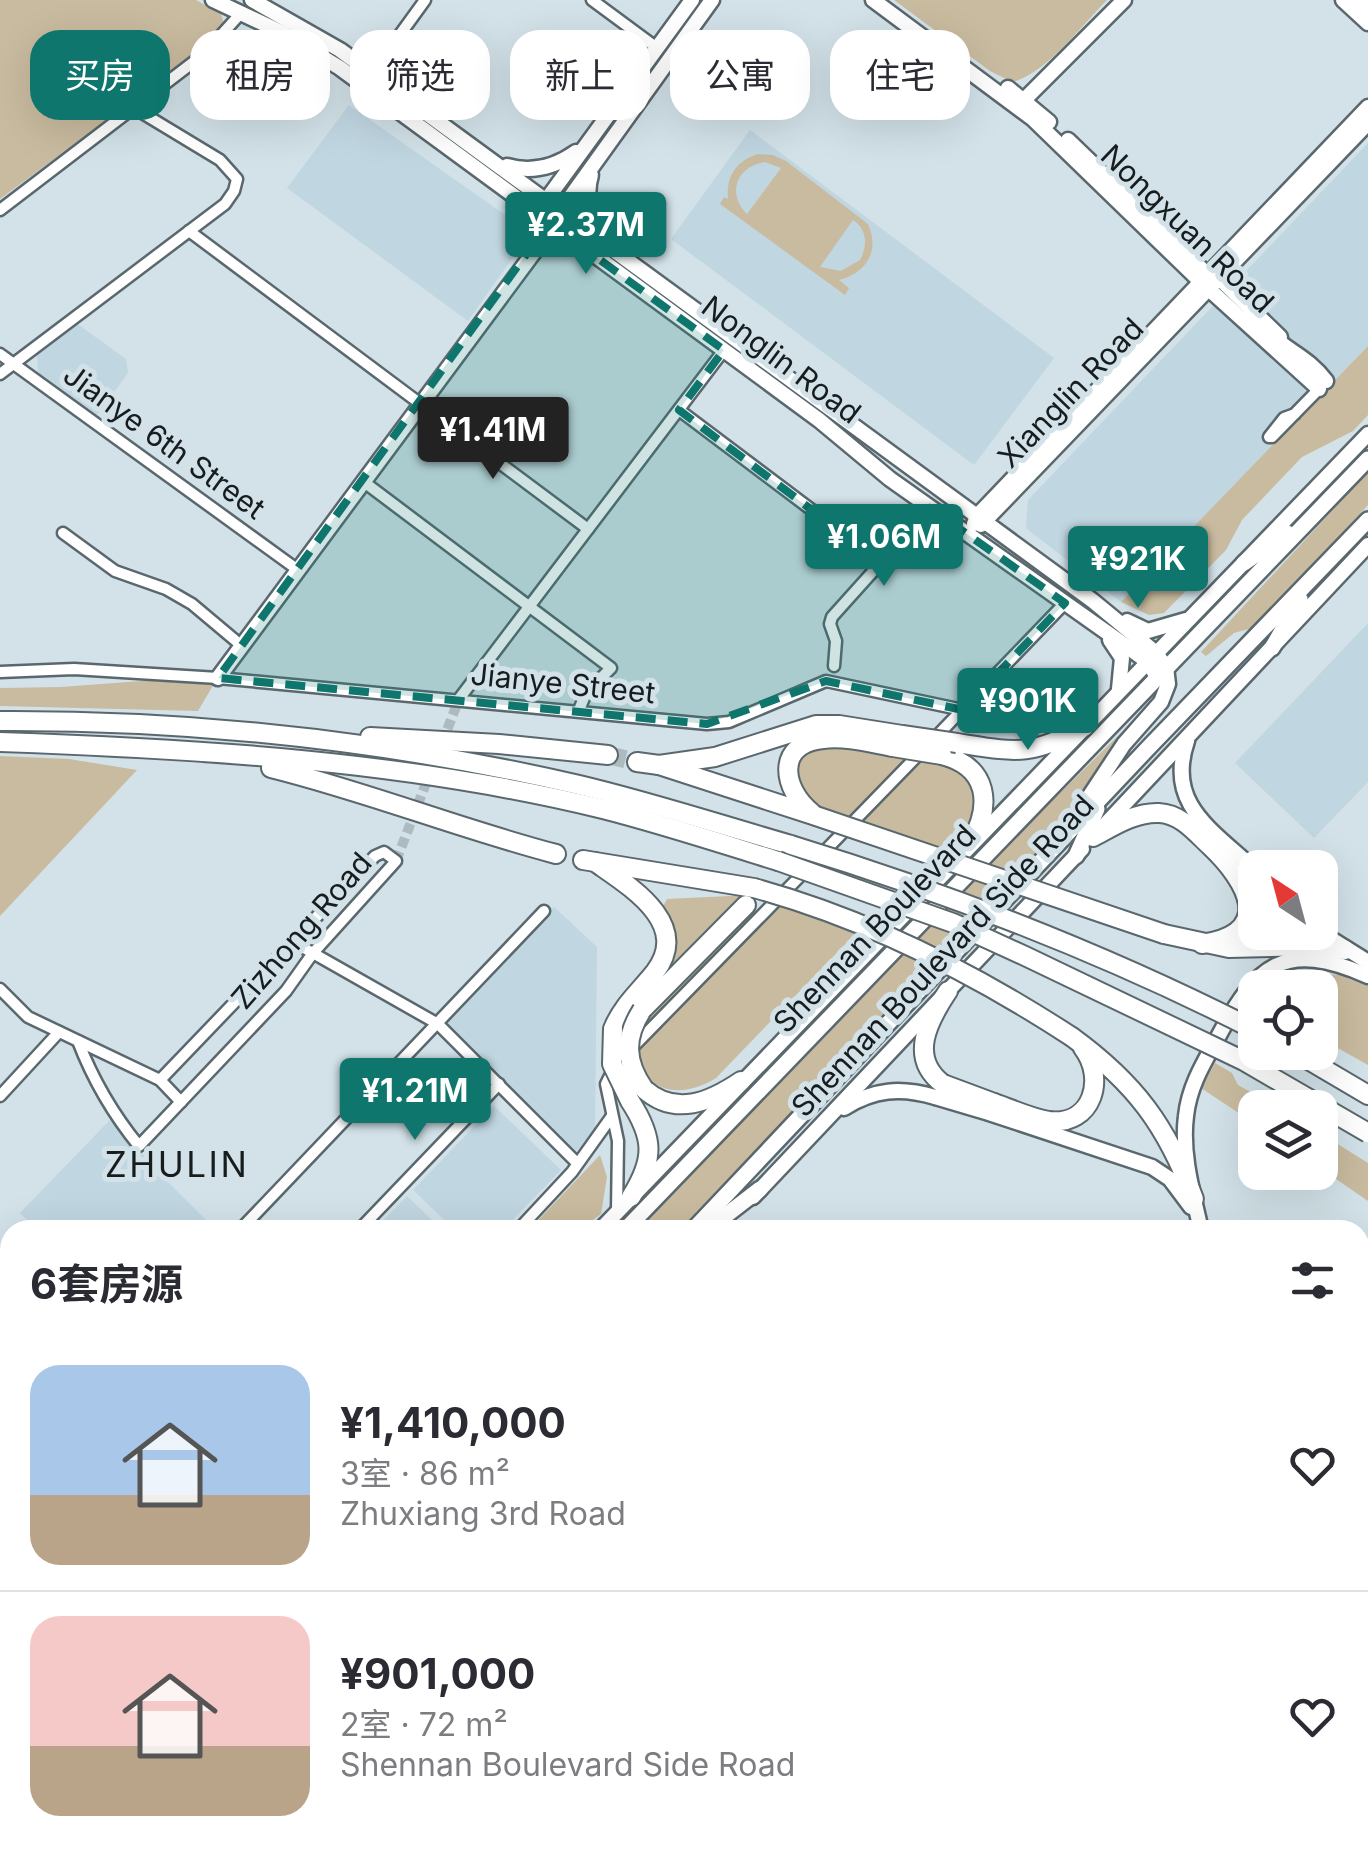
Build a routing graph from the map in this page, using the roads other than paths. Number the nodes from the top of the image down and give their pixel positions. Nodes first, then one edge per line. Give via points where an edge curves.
1 (213, 0) edge
2 (252, 0) edge
3 (425, 0) edge
4 (592, 0) edge
5 (692, 0) edge
6 (712, 0) edge
7 (873, 0) edge
8 (888, 0) edge
9 (1112, 0) edge
10 (1124, 0) edge
11 (1344, 0) edge
12 (1358, 0) edge
13 (1368, 9) edge
14 (242, 12) junction
15 (1368, 23) edge
16 (403, 30) edge
17 (657, 48) junction
18 (350, 65) edge
19 (350, 70) edge
20 (170, 80) edge
21 (1020, 101) junction
22 (1368, 107) edge
23 (118, 120) edge
24 (154, 120) edge
25 (419, 120) edge
26 (431, 120) edge
27 (1368, 122) edge
28 (592, 138) junction
29 (600, 156) junction
30 (493, 160) junction
31 (547, 199) junction
32 (0, 210) edge
33 (561, 210) junction
34 (548, 223) junction
35 (189, 231) junction
36 (611, 248) junction
37 (1210, 280) junction
38 (724, 350) junction
39 (0, 354) edge
40 (12, 363) junction
41 (0, 374) edge
42 (1318, 385) junction
43 (422, 403) junction
44 (678, 410) junction
45 (1294, 414) dead end
46 (1368, 434) edge
47 (1368, 458) edge
48 (364, 482) junction
49 (930, 508) junction
50 (1318, 510) junction
51 (981, 519) junction
52 (1368, 520) edge
53 (588, 529) junction
54 (63, 533) dead end
55 (968, 534) junction
56 (1368, 545) edge
57 (881, 562) junction
58 (1244, 564) junction
59 (298, 570) junction
60 (1312, 579) junction
61 (1093, 601) junction
62 (1064, 602) junction
63 (529, 606) junction
64 (1195, 614) junction
65 (1104, 632) junction
66 (242, 646) junction
67 (1272, 648) junction
68 (1157, 665) junction
69 (834, 666) dead end
70 (0, 672) edge
71 (218, 678) junction
72 (1117, 694) junction
73 (459, 699) junction
74 (579, 710) junction
75 (962, 710) junction
76 (0, 721) edge
77 (1084, 727) junction
78 (242, 729) junction
79 (1189, 736) junction
80 (898, 741) junction
81 (0, 742) edge
82 (950, 749) junction
83 (192, 752) junction
84 (608, 755) tunnel mouth
85 (637, 762) tunnel mouth
86 (659, 765) junction
87 (1110, 788) junction
88 (816, 816) junction
89 (1198, 825) junction
90 (1093, 836) junction
91 (1062, 839) junction
92 (971, 842) junction
93 (556, 854) dead end
94 (1076, 856) junction
95 (1232, 857) junction
96 (1238, 860) edge
97 (750, 897) junction
98 (544, 910) dead end
99 (302, 932) junction
100 (1202, 944) junction
101 (1338, 944) edge
102 (1346, 950) junction
103 (314, 953) junction
104 (1368, 962) edge
105 (1368, 976) edge
106 (0, 990) edge
107 (948, 992) junction
108 (1238, 1021) edge
109 (438, 1024) junction
110 (59, 1032) junction
111 (1072, 1037) junction
112 (78, 1041) junction
113 (1326, 1070) edge
114 (160, 1080) junction
115 (741, 1081) junction
116 (500, 1084) junction
117 (939, 1090) junction
118 (637, 1095) junction
119 (1368, 1095) edge
120 (0, 1096) edge
121 (181, 1102) junction
122 (991, 1108) junction
123 (612, 1116) junction
124 (823, 1124) junction
125 (1368, 1133) edge
126 (713, 1137) junction
127 (577, 1163) junction
128 (760, 1189) junction
129 (631, 1197) junction
130 (1194, 1200) junction
131 (617, 1212) junction
132 (250, 1220) edge
133 (369, 1220) edge
134 (527, 1220) edge
135 (609, 1220) edge
136 (634, 1220) edge
137 (702, 1220) edge
138 (720, 1220) edge
139 (731, 1220) edge
140 (1196, 1220) edge
141 (1199, 1220) edge

1 - 14 main road, Nonglin Road
2 - 18 main road, Nonglin Road via 308,30
3 - 16 street
4 - 17 street
5 - 17 main road
6 - 29 main road
7 - 21 main road, Nongxuan Road
8 - 21 main road, Nongxuan Road
9 - 21 main road
10 - 21 main road
11 - 15 main road
12 - 13 main road
14 - 19 main road, Nonglin Road
14 - 20 street
17 - 28 main road
21 - 37 main road, Nongxuan Road
22 - 37 main road, Xianglin Road
23 - 32 street
24 - 35 street via 235,174 230,198
25 - 34 main road, Nonglin Road
26 - 30 main road, Nonglin Road
27 - 37 main road, Xianglin Road
28 - 30 main road via 554,165 524,170
28 - 31 main road
29 - 33 main road
29 - 36 main road via 588,182 589,202
30 - 31 main road, Nonglin Road
31 - 33 main road, Nonglin Road
31 - 34 main road
33 - 34 main road
33 - 36 main road, Nonglin Road
34 - 38 main road, Nonglin Road
34 - 43 main road via 540,244
35 - 40 street
35 - 43 street
36 - 51 main road, Nonglin Road
37 - 42 main road, Nongxuan Road
37 - 42 main road, Nongxuan Road via 1280,344 1300,353
37 - 51 main road, Xianglin Road
38 - 44 street
38 - 49 main road, Nonglin Road
39 - 40 street, Jianye 6th Street
40 - 41 street
40 - 59 street, Jianye 6th Street
42 - 45 street
43 - 48 main road
43 - 53 street
44 - 53 street
44 - 57 street
46 - 58 main road, Shennan Boulevard Side Road
47 - 50 main road, Shennan Boulevard
48 - 59 main road
48 - 63 street
49 - 55 main road, Nonglin Road
49 - 57 street
50 - 58 main road
50 - 68 main road, Shennan Boulevard
51 - 55 main road, Xianglin Road
51 - 61 main road, Nonglin Road
51 - 62 main road via 989,536 1060,588
52 - 60 main road, Shennan Boulevard
53 - 63 street
54 - 66 street via 115,571 192,604
55 - 62 main road, Nonglin Road
56 - 67 main road, Shennan Boulevard Side Road
57 - 69 street via 832,617
58 - 64 main road, Shennan Boulevard Side Road
59 - 66 main road
60 - 67 main road
60 - 87 main road, Shennan Boulevard
61 - 64 main road via 1140,629 1171,626
61 - 68 main road, Nonglin Road
62 - 65 main road, Nonglin Road
62 - 75 street
63 - 73 street
63 - 74 street via 611,668
64 - 68 main road, Shennan Boulevard Side Road
65 - 68 main road, Nonglin Road
65 - 72 main road via 1122,658
66 - 71 main road
67 - 79 main road, Shennan Boulevard Side Road
68 - 72 main road, Shennan Boulevard Side Road
68 - 91 main road, Shennan Boulevard via 1168,684 1160,702
68 - 126 main road, Shennan Boulevard
70 - 71 street, Jianye Street via 74,669
71 - 73 street, Jianye Street
72 - 77 main road, Shennan Boulevard Side Road
73 - 74 street, Jianye Street
74 - 75 street, Jianye Street via 722,723 826,681
75 - 123 street via 612,1070 606,1084
76 - 78 highway
77 - 82 highway via 1030,751
77 - 92 main road, Shennan Boulevard Side Road
78 - 84 highway
78 - 108 highway, bridge via 508,769 791,846 985,910
79 - 89 main road via 1180,781
79 - 90 main road, Shennan Boulevard Side Road
80 - 82 highway, bridge
80 - 86 highway via 816,725 716,757
80 - 88 highway via 825,738 800,748 788,784
81 - 83 highway
82 - 92 highway via 984,790 984,814
83 - 93 highway via 345,786
83 - 125 highway, bridge via 523,792 778,861 954,923 1244,1061
85 - 86 highway
86 - 88 highway
87 - 91 main road, Shennan Boulevard
87 - 94 main road
88 - 100 highway, bridge
89 - 90 highway via 1160,813 1130,818
89 - 95 highway
90 - 94 main road, Shennan Boulevard Side Road
91 - 137 main road, Shennan Boulevard
92 - 115 main road, Shennan Boulevard Side Road
94 - 107 main road, Shennan Boulevard Side Road
95 - 96 main road
95 - 100 highway via 1250,910 1240,929
97 - 111 highway, bridge via 788,898 917,950
97 - 118 highway, bridge via 642,1010 628,1044
97 - 118 highway, bridge via 588,861 644,899 666,935 662,962 613,1030 614,1073
98 - 109 street
99 - 103 street via 304,948
99 - 103 street, Zizhong Road via 375,856 384,852 396,860
99 - 114 street, Zizhong Road
100 - 102 highway
101 - 102 main road
102 - 104 main road
103 - 109 street
103 - 121 street, Zizhong Road via 286,992
105 - 130 main road via 1324,960 1294,960 1245,989 1189,1098 1185,1148
106 - 110 street via 28,1017
107 - 117 highway via 923,1047
107 - 124 main road, Shennan Boulevard Side Road
109 - 116 street
109 - 132 street
110 - 112 street
110 - 120 street
111 - 122 highway via 1095,1072 1094,1095 1083,1110 1048,1120
111 - 130 highway via 1147,1105
112 - 114 street
112 - 121 street, Zizhong Road via 93,1080 139,1146
113 - 119 highway
114 - 121 street
115 - 118 highway via 690,1105
115 - 126 main road
115 - 129 main road, Shennan Boulevard Side Road
116 - 127 street
116 - 133 street
117 - 122 highway, bridge
117 - 124 main road via 880,1092
118 - 129 highway via 649,1151
122 - 140 main road via 1152,1167 1170,1178
123 - 127 street
123 - 131 street
124 - 128 main road, Shennan Boulevard Side Road
126 - 136 main road, Shennan Boulevard
127 - 134 street
128 - 138 main road
128 - 139 main road, Shennan Boulevard Side Road
129 - 131 main road, Shennan Boulevard Side Road
130 - 141 main road
131 - 135 main road, Shennan Boulevard Side Road

